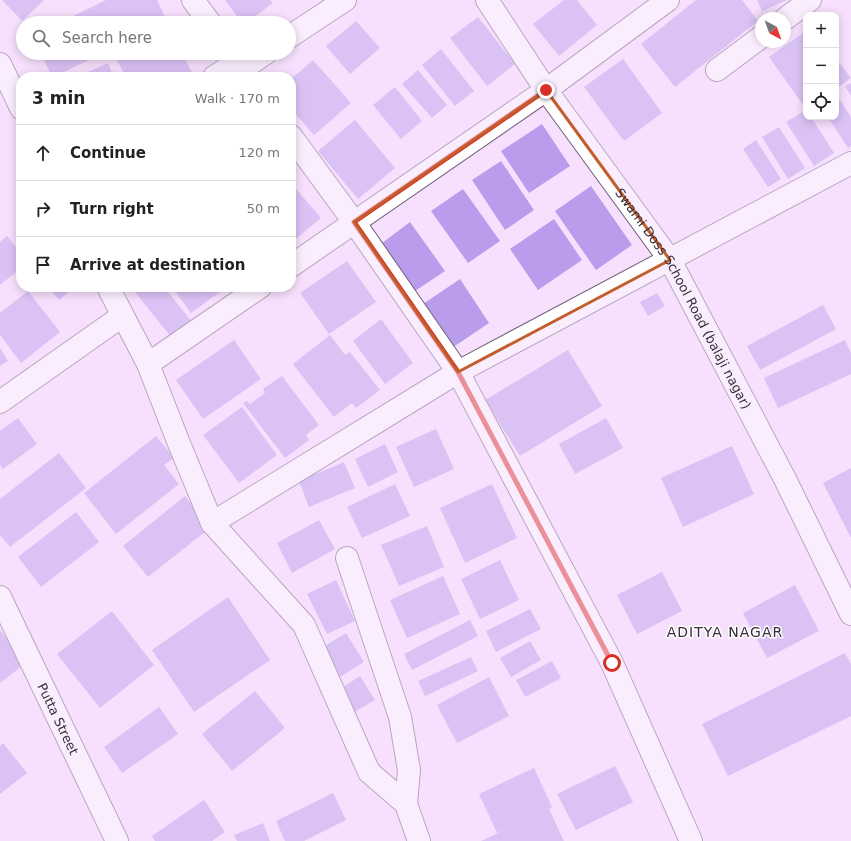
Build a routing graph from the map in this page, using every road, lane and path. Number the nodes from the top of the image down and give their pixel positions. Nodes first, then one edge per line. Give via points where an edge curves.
1 (194, 0) edge
2 (345, 0) edge
3 (487, 0) edge
4 (668, 0) edge
5 (810, 0) edge
6 (791, 14) edge
7 (205, 16) edge
8 (296, 33) edge
9 (755, 42) edge
10 (250, 60) edge
11 (0, 64) edge
12 (239, 65) edge
13 (717, 70) dead end
14 (224, 72) edge
15 (546, 90) junction
16 (16, 98) edge
17 (296, 143) edge
18 (851, 163) edge
19 (354, 222) junction
20 (670, 260) junction
21 (296, 263) edge
22 (110, 292) edge
23 (253, 292) edge
24 (122, 316) junction
25 (148, 364) junction
26 (458, 372) junction
27 (0, 402) edge
28 (212, 523) junction
29 (347, 558) dead end
30 (0, 597) edge
31 (851, 614) edge
32 (406, 804) junction
33 (117, 841) edge
34 (419, 841) edge
35 (691, 841) edge

1 - 7 street
2 - 8 street
3 - 15 street, Swami Doss School Road (balaji nagar)
4 - 15 street
5 - 6 street
9 - 13 street
10 - 12 street
11 - 16 street
12 - 14 street
15 - 19 street
15 - 20 street, Swami Doss School Road (balaji nagar)
17 - 19 street
18 - 20 street
19 - 21 street
19 - 26 street
20 - 26 street
20 - 31 street, Swami Doss School Road (balaji nagar) via 785,479
22 - 24 street
23 - 25 street
24 - 25 street
24 - 27 street
25 - 28 street
26 - 28 street
26 - 35 street via 612,663
28 - 32 street via 304,624 369,772
29 - 32 street via 400,718 409,770
30 - 33 street, Putta Street
32 - 34 street

